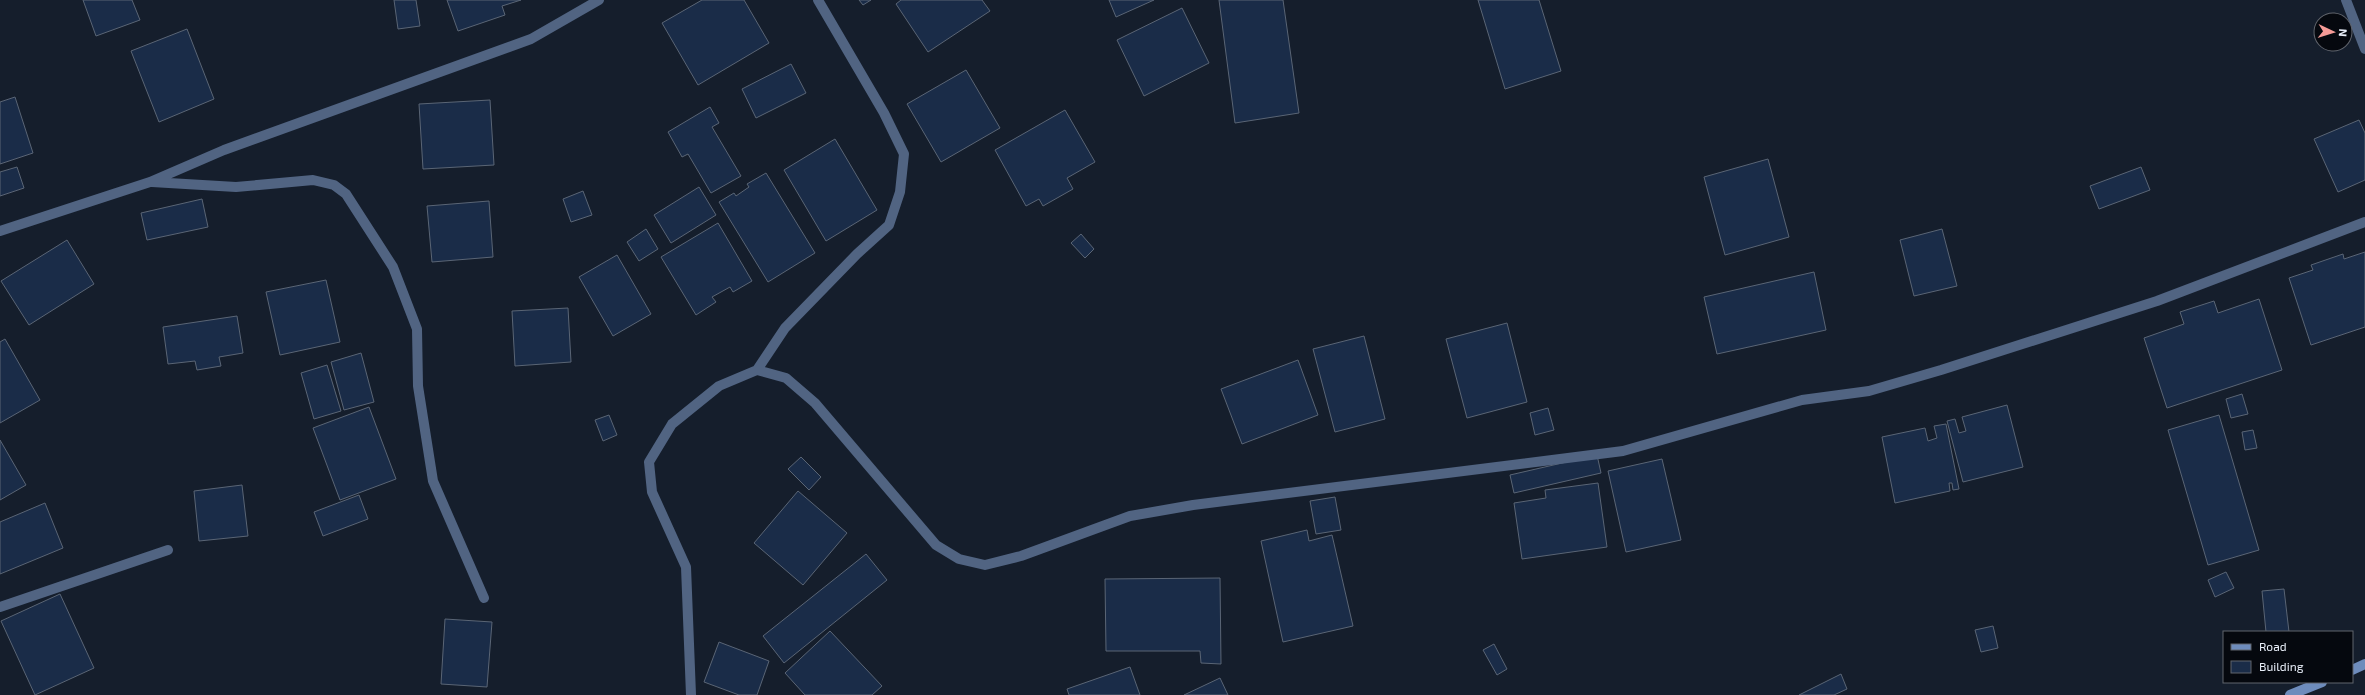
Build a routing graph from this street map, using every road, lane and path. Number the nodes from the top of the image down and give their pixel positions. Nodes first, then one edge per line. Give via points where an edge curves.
1 (600, 0) edge
2 (818, 0) edge
3 (2346, 0) edge
4 (2361, 32) edge
5 (2365, 49) edge
6 (150, 182) junction
7 (2365, 222) edge
8 (0, 231) edge
9 (757, 370) junction
10 (168, 550) dead end
11 (484, 598) dead end
12 (0, 607) edge
13 (2365, 664) edge
14 (2353, 670) edge
15 (2320, 683) edge
16 (691, 695) edge
17 (2290, 695) edge

1 - 6 street via 531,39 224,150
2 - 9 street via 884,113 904,154 900,192 888,225 785,328
3 - 4 street
4 - 5 street
6 - 8 street
6 - 11 street via 236,187 313,180 334,185 346,194 393,267 417,329 418,386 433,481
7 - 9 street via 2157,301 1869,391 1802,400 1623,451 1201,504 1130,516 1021,556 985,565 959,559 936,546 815,403 786,378
9 - 16 street via 719,386 672,424 649,462 652,492 686,567
10 - 12 street
13 - 14 main road
15 - 17 main road

